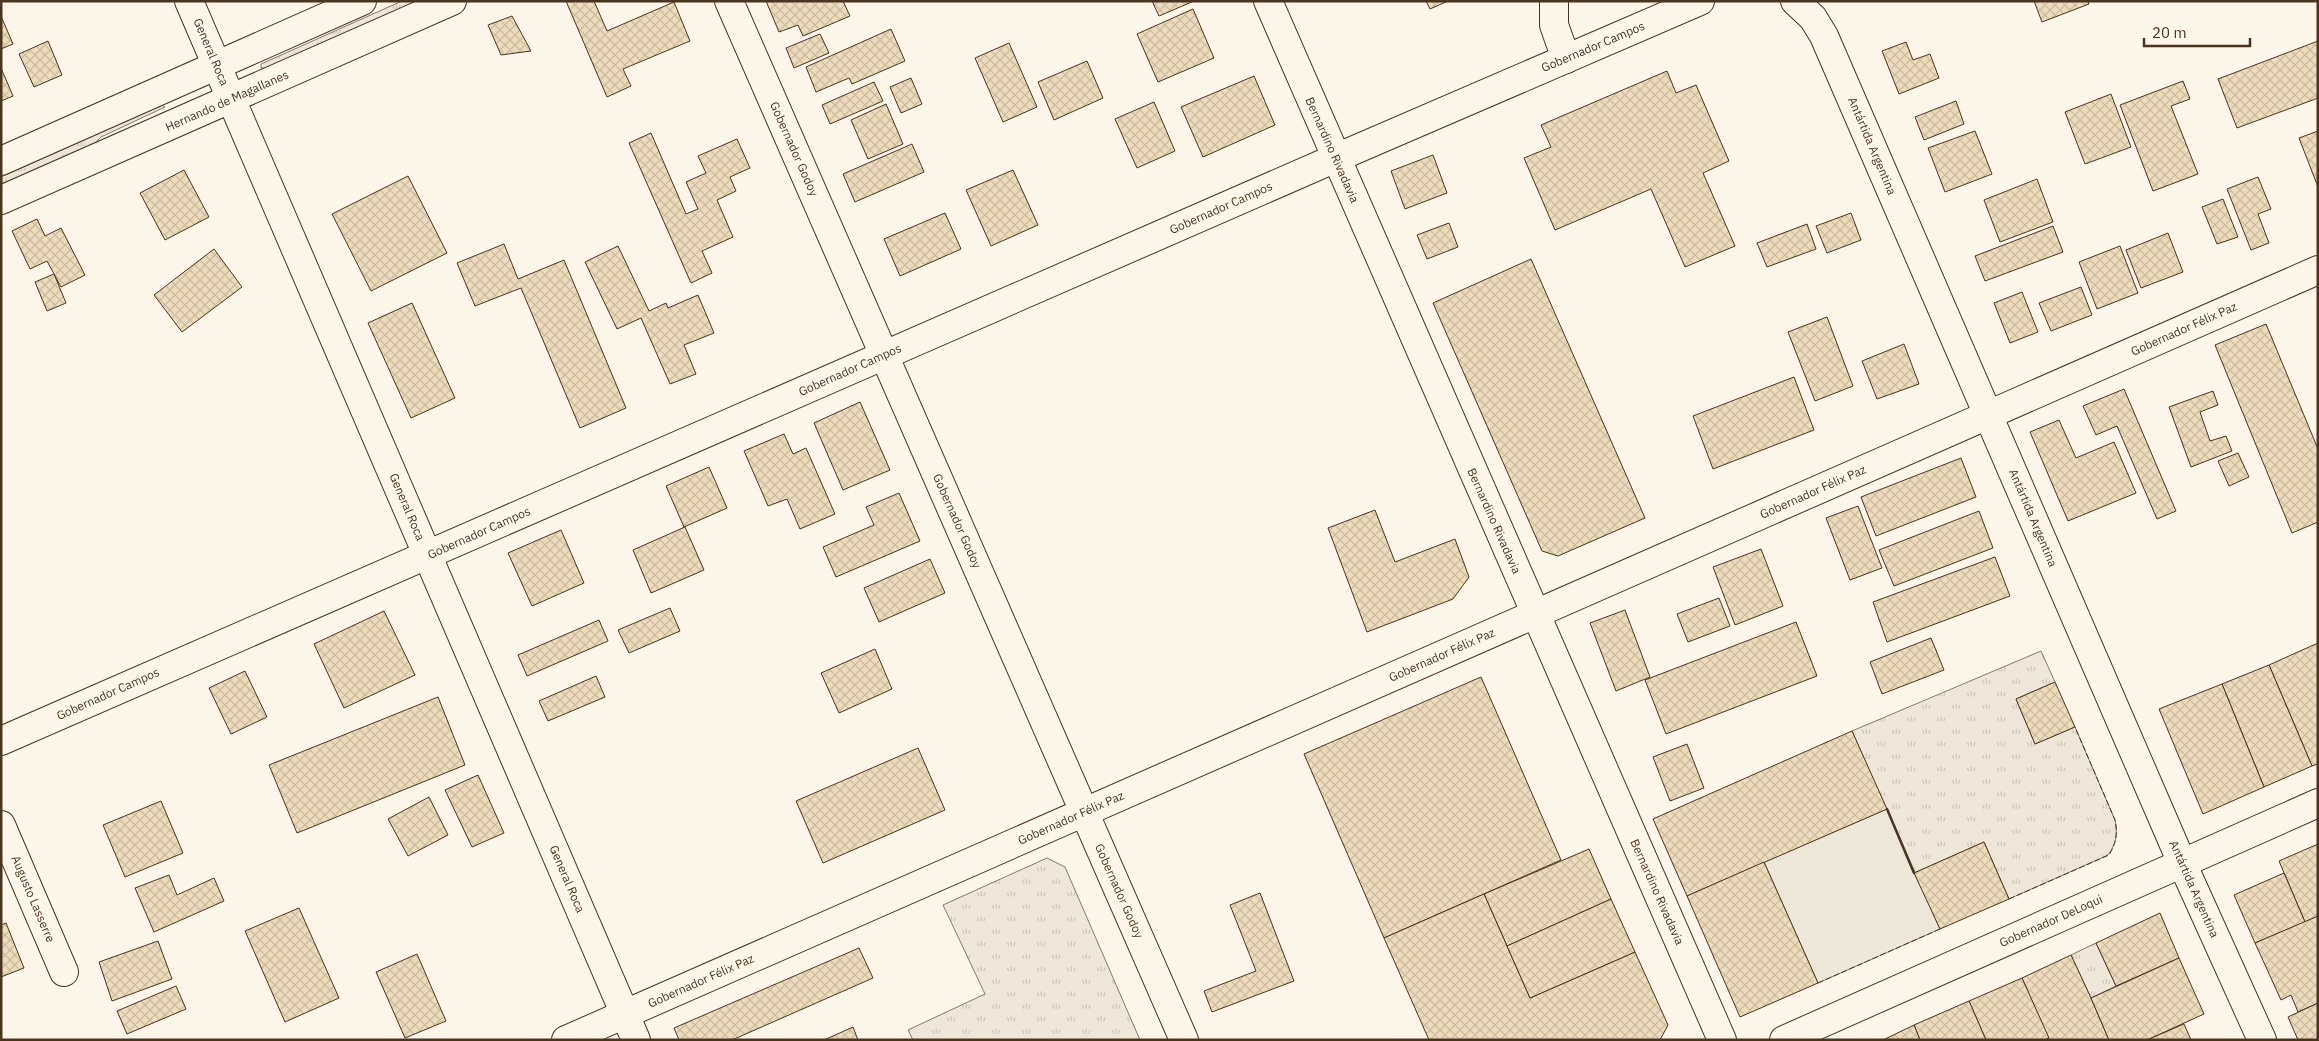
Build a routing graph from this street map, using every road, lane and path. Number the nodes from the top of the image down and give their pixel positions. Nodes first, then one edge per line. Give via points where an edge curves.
1 (189, 1) edge
2 (362, 1) edge
3 (452, 1) edge
4 (729, 1) edge
5 (1268, 1) edge
6 (1554, 1) edge
7 (1700, 1) edge
8 (1796, 1) edge
9 (1566, 59) junction
10 (217, 65) junction
11 (231, 99) junction
12 (1336, 158) junction
13 (1, 160) edge
14 (1, 200) edge
15 (2318, 270) edge
16 (884, 355) junction
17 (1988, 415) junction
18 (428, 555) junction
19 (1535, 614) junction
20 (1, 741) edge
21 (2318, 803) edge
22 (1084, 812) junction
23 (1, 825) edge
24 (2182, 863) junction
25 (64, 972) dead end
26 (626, 1014) junction
27 (566, 1040) edge
28 (636, 1040) edge
29 (1184, 1040) edge
30 (1722, 1040) edge
31 (1784, 1040) edge
32 (2262, 1040) edge

1 - 10 street, General Roca
2 - 10 street
3 - 11 street, Hernando de Magallanes
4 - 16 street, Gobernador Godoy
5 - 12 street, Bernardino Rivadavia
6 - 9 street via 1554,25
7 - 9 street, Gobernador Campos
8 - 17 street, Antártida Argentina via 1813,18 1824,36
9 - 12 street, Gobernador Campos
10 - 11 street, General Roca
10 - 13 street
11 - 14 street, Hernando de Magallanes
11 - 18 street, General Roca
12 - 16 street, Gobernador Campos
12 - 19 street, Bernardino Rivadavia
15 - 17 street, Gobernador Félix Paz
16 - 18 street, Gobernador Campos
16 - 22 street, Gobernador Godoy
17 - 19 street, Gobernador Félix Paz
17 - 24 street, Antártida Argentina
18 - 20 street, Gobernador Campos
18 - 26 street, General Roca
19 - 22 street, Gobernador Félix Paz
19 - 30 street, Bernardino Rivadavia
21 - 24 street, Gobernador DeLoqui
22 - 26 street, Gobernador Félix Paz
22 - 29 street, Gobernador Godoy
23 - 25 street, Augusto Lasserre
24 - 31 street, Gobernador DeLoqui
24 - 32 street, Antártida Argentina
26 - 27 street, Gobernador Félix Paz
26 - 28 street, General Roca

